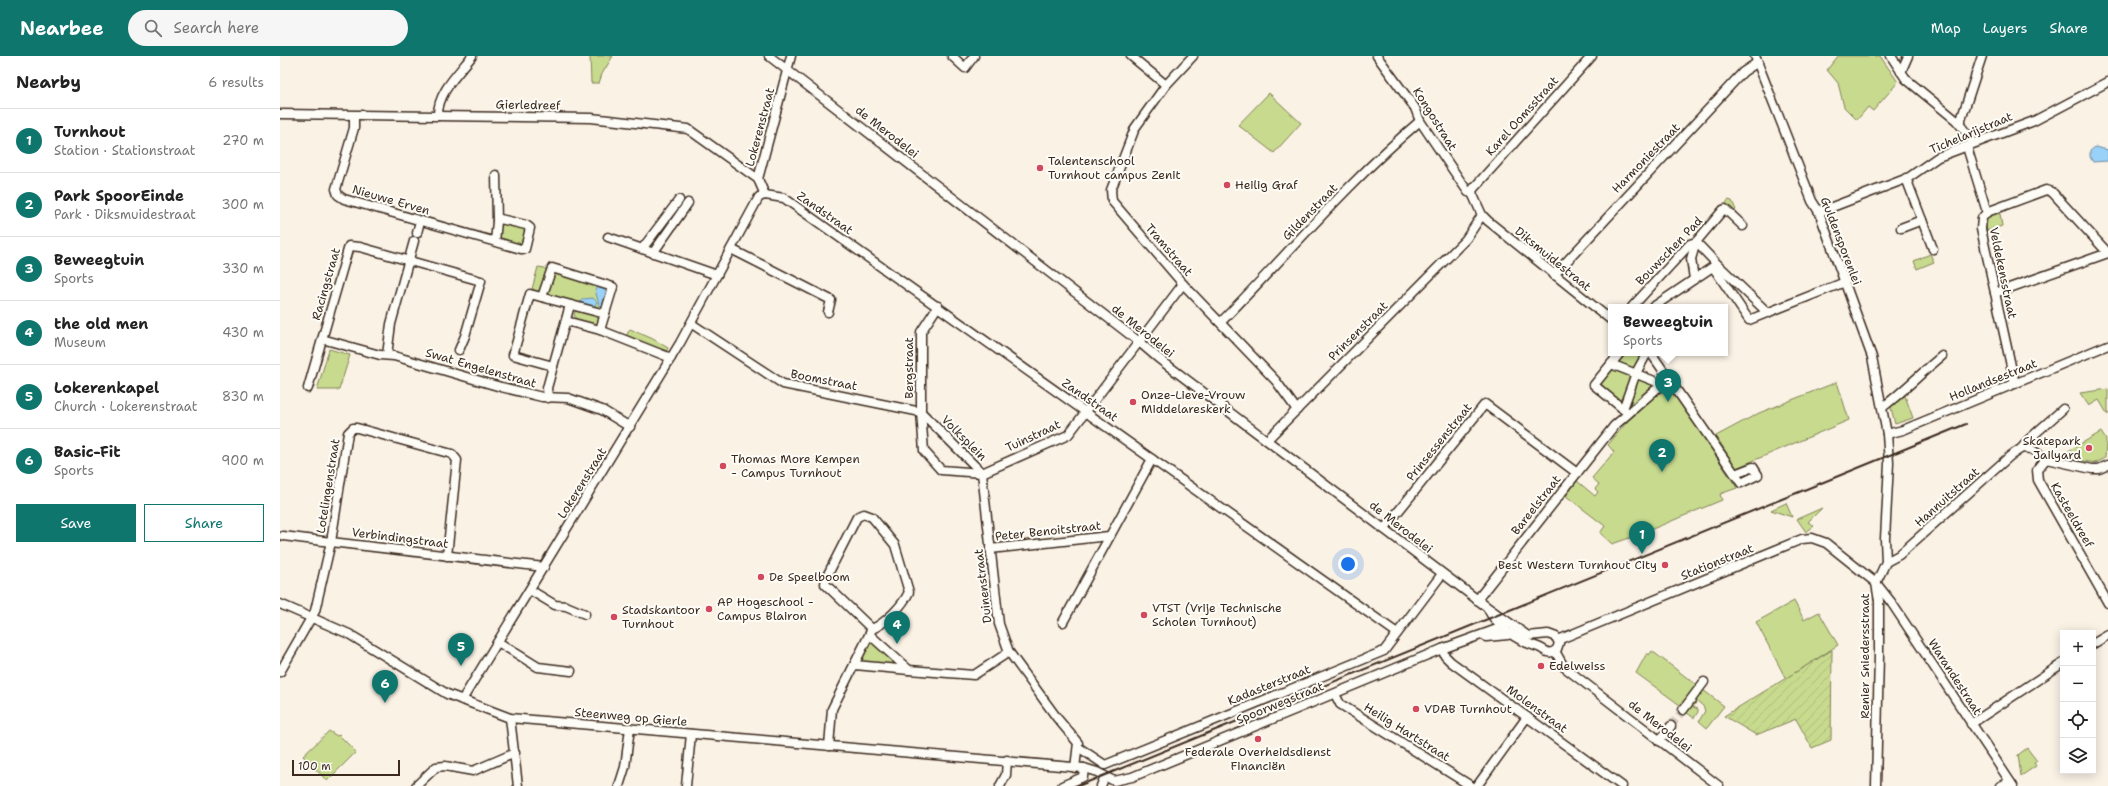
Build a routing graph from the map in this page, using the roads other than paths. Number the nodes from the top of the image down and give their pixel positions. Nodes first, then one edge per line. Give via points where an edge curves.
1 (472, 56) edge
2 (769, 56) edge
3 (791, 56) edge
4 (952, 56) edge
5 (974, 56) edge
6 (1131, 56) edge
7 (1193, 56) edge
8 (1377, 56) edge
9 (1592, 56) edge
10 (1891, 56) edge
11 (1908, 56) edge
12 (1982, 56) edge
13 (1756, 59) edge
14 (787, 70) junction
15 (1901, 72) junction
16 (2108, 82) edge
17 (1166, 85) junction
18 (280, 114) edge
19 (354, 116) junction
20 (438, 116) junction
21 (1420, 121) junction
22 (1957, 121) junction
23 (1970, 145) junction
24 (496, 175) dead end
25 (759, 176) junction
26 (1906, 178) junction
27 (1472, 194) junction
28 (765, 195) junction
29 (678, 200) dead end
30 (688, 204) dead end
31 (1819, 212) junction
32 (1987, 212) junction
33 (1482, 215) junction
34 (1922, 220) junction
35 (420, 221) junction
36 (497, 221) junction
37 (1743, 226) dead end
38 (1901, 228) dead end
39 (608, 237) dead end
40 (495, 242) junction
41 (1696, 242) junction
42 (642, 249) junction
43 (731, 249) junction
44 (1933, 249) dead end
45 (653, 253) junction
46 (2108, 253) edge
47 (408, 261) junction
48 (1715, 266) junction
49 (718, 275) junction
50 (1554, 275) junction
51 (1694, 279) junction
52 (1844, 282) junction
53 (1183, 284) junction
54 (1995, 293) junction
55 (542, 297) junction
56 (1635, 304) edge
57 (1657, 304) edge
58 (570, 305) junction
59 (938, 306) junction
60 (828, 312) dead end
61 (1768, 313) junction
62 (605, 314) junction
63 (1608, 318) edge
64 (566, 321) junction
65 (1221, 322) junction
66 (692, 324) junction
67 (600, 330) junction
68 (322, 339) junction
69 (1138, 341) junction
70 (2108, 345) edge
71 (459, 350) dead end
72 (387, 356) junction
73 (1618, 356) edge
74 (1645, 356) edge
75 (1653, 356) edge
76 (1942, 356) dead end
77 (671, 358) junction
78 (1611, 364) junction
79 (553, 366) junction
80 (1636, 373) junction
81 (1668, 378) junction
82 (1662, 384) junction
83 (2015, 384) junction
84 (308, 388) dead end
85 (548, 398) junction
86 (1883, 407) junction
87 (2063, 409) dead end
88 (1297, 410) junction
89 (1085, 411) junction
90 (1626, 411) junction
91 (921, 412) junction
92 (630, 427) junction
93 (1887, 434) junction
94 (1267, 440) junction
95 (2022, 448) junction
96 (1152, 459) junction
97 (2046, 459) junction
98 (2108, 465) edge
99 (982, 473) junction
100 (1577, 473) junction
101 (1735, 474) dead end
102 (1384, 528) junction
103 (283, 536) dead end
104 (1109, 536) junction
105 (331, 542) junction
106 (990, 549) junction
107 (447, 556) junction
108 (1886, 562) junction
109 (544, 568) junction
110 (1442, 574) junction
111 (1876, 582) junction
112 (530, 590) junction
113 (1477, 600) junction
114 (2108, 603) edge
115 (280, 604) edge
116 (1487, 607) junction
117 (585, 614) dead end
118 (312, 618) junction
119 (1063, 622) dead end
120 (1511, 624) junction
121 (1503, 628) junction
122 (871, 632) junction
123 (1397, 633) junction
124 (1511, 633) junction
125 (1545, 635) junction
126 (2108, 635) edge
127 (1474, 638) junction
128 (1558, 640) junction
129 (498, 642) junction
130 (2096, 642) edge
131 (1540, 647) junction
132 (1442, 649) junction
133 (1555, 651) junction
134 (1009, 652) junction
135 (855, 665) junction
136 (2060, 665) edge
137 (571, 670) dead end
138 (909, 670) junction
139 (280, 672) edge
140 (1704, 682) dead end
141 (1334, 694) junction
142 (462, 700) junction
143 (1683, 710) tunnel mouth
144 (1527, 717) junction
145 (510, 718) junction
146 (1971, 724) junction
147 (1671, 726) tunnel mouth
148 (630, 728) junction
149 (691, 734) junction
150 (1659, 741) junction
151 (829, 746) junction
152 (1078, 746) junction
153 (515, 753) junction
154 (1006, 760) junction
155 (1075, 768) junction
156 (1084, 768) junction
157 (1105, 776) junction
158 (1126, 782) edge
159 (2011, 784) edge
160 (416, 786) edge
161 (518, 786) edge
162 (619, 786) edge
163 (686, 786) edge
164 (1000, 786) edge
165 (1062, 786) edge
166 (1101, 786) edge
167 (1471, 786) edge
168 (1477, 786) edge
169 (1622, 786) edge
170 (1719, 786) edge
171 (1876, 786) edge
172 (2000, 786) edge

1 - 20 street via 442,95
2 - 14 street, de Merodelei
3 - 14 street, Lokerenstraat
4 - 5 street via 965,68
6 - 17 street
7 - 17 street
8 - 21 street, Kongostraat via 1415,108
9 - 27 street, Karel Oomsstraat via 1473,189
10 - 15 street
11 - 15 street
12 - 22 street via 1961,120
13 - 31 street, Guldensporenlei via 1812,201
13 - 50 street, Harmoniestraat
14 - 25 street, Lokerenstraat
14 - 69 street, de Merodelei
15 - 22 street
16 - 23 street, Tichelarijstraat via 2034,120
17 - 53 street, Tramstraat via 1135,128 1111,196 1115,205
18 - 19 street, Gierledreef
19 - 20 street, Gierledreef
19 - 35 street, Nieuwe Erven via 354,128 336,189 338,195
20 - 25 street, Gierledreef via 591,118 688,129
21 - 27 street, Kongostraat
21 - 65 street, Gildenstraat via 1342,196
22 - 23 street
23 - 26 street, Tichelarijstraat via 1938,157
23 - 32 street, Veldekensstraat
24 - 36 street
25 - 28 street, Lokerenstraat
26 - 31 street, Tichelarijstraat
26 - 34 street
27 - 33 street, Kongostraat
28 - 43 street, Lokerenstraat via 759,198
28 - 59 street, Zandstraat via 784,198
29 - 42 street
30 - 45 street
31 - 52 street, Guldensporenlei
32 - 46 street via 2046,190 2052,192
32 - 54 street, Veldekensstraat via 1982,218 1981,228
33 - 50 street, Diksmuidestraat
33 - 88 street, Prinsenstraat via 1466,239
34 - 38 street
34 - 44 street
35 - 40 street, Nieuwe Erven
35 - 47 street
36 - 40 street
36 - 40 street, Nieuwe Erven via 504,219 526,224 531,232 523,250
37 - 41 street, Bouwschen Pad via 1725,209
39 - 42 street
41 - 48 street
41 - 51 street via 1691,259
41 - 56 street, Bouwschen Pad via 1690,244
42 - 45 street
43 - 49 street, Lokerenstraat
43 - 60 street via 832,300
45 - 49 street
46 - 54 street
47 - 68 street, Racingstraat via 349,246
47 - 71 street via 481,281 466,336
47 - 72 street via 391,324
48 - 51 street
48 - 61 street
48 - 61 street via 1749,320
49 - 66 street, Lokerenstraat
50 - 63 street, Diksmuidestraat
51 - 57 street
52 - 61 street
52 - 86 street, Guldensporenlei via 1872,357
53 - 65 street, Tramstraat
53 - 69 street, Tuinstraat
54 - 83 street, Veldekensstraat
55 - 58 street
55 - 62 street via 552,268 613,287
55 - 79 street via 530,294 513,355
58 - 62 street
58 - 64 street
59 - 89 street, Zandstraat
59 - 91 street, Bergstraat via 921,332
62 - 67 street
64 - 67 street
64 - 79 street
65 - 88 street, Tramstraat via 1276,381
66 - 77 street, Lokerenstraat
66 - 91 street, Boomstraat via 783,384
67 - 77 street
68 - 72 street, Swat Engelenstraat
68 - 84 street, Racingstraat
69 - 89 street, Tuinstraat
69 - 94 street, de Merodelei
70 - 83 street, Hollandsestraat
72 - 85 street, Swat Engelenstraat
73 - 78 street
74 - 80 street
75 - 81 street
76 - 86 street
77 - 92 street, Lokerenstraat
78 - 80 street
78 - 90 street via 1594,385
79 - 85 street via 547,388
80 - 82 street
80 - 90 street
81 - 82 street, Bareelstraat
81 - 101 street
82 - 90 street, Bareelstraat
83 - 93 street, Hollandsestraat via 1903,430
85 - 92 street, Swat Engelenstraat via 568,398 597,408
86 - 93 street, Guldensporenlei
87 - 95 street, Hannuitstraat
88 - 94 street, Prinsenstraat
89 - 96 street, Zandstraat
89 - 99 street, Tuinstraat via 1068,435
90 - 100 street, Bareelstraat
91 - 99 street, Volksplein
91 - 99 street, Volksplein via 924,451 941,470
92 - 109 street, Lokerenstraat
93 - 108 street, Renier Sniedersstraat via 1889,463
94 - 102 street, de Merodelei
95 - 97 street via 2031,449
95 - 108 street, Hannuitstraat via 1899,555
96 - 104 street, Peter Benoitstraat
96 - 123 street, Zandstraat
97 - 98 street via 2092,469
97 - 114 street, Kasteeldreef via 2037,470 2038,480
99 - 106 street, Duinenstraat
100 - 102 street, Prinsessenstraat via 1485,404
100 - 113 street, Bareelstraat
102 - 110 street, de Merodelei
103 - 105 street, Lotelingenstraat
104 - 106 street, Peter Benoitstraat
104 - 119 street, Peter Benoitstraat
105 - 107 street, Verbindingstraat
105 - 107 street, Lotelingenstraat via 348,433 353,428 358,428 455,456 457,460
105 - 118 street
106 - 134 street, Duinenstraat via 999,624
107 - 109 street, Verbindingstraat
108 - 111 street, Renier Sniedersstraat
109 - 112 street, Lokerenstraat
110 - 113 street, de Merodelei
110 - 123 street, Kadasterstraat
111 - 128 street, Stationstraat via 1834,547 1822,540 1808,538
111 - 146 street, Warandestraat
111 - 171 street, Renier Sniedersstraat via 1879,601
112 - 117 street via 555,605 566,606
112 - 129 street, Lokerenstraat
113 - 116 street, de Merodelei
115 - 118 street, Steenweg op Gierle
116 - 120 street, de Merodelei
116 - 121 street, de Merodelei via 1490,615
118 - 139 street
118 - 142 street, Steenweg op Gierle via 349,634 447,694
120 - 121 street, Spoorwegstraat
120 - 125 street, de Merodelei via 1528,636
121 - 124 street, de Merodelei
121 - 127 street, Spoorwegstraat
122 - 122 street via 909,592 895,545 872,516 864,514 857,517 825,584
122 - 135 street
122 - 138 street
123 - 152 street, Kadasterstraat via 1384,651 1105,765
124 - 127 street, Spoorwegstraat
124 - 131 street, de Merodelei via 1530,645
125 - 128 street, de Merodelei via 1553,635
125 - 131 street via 1540,640
126 - 130 street
127 - 132 street, Spoorwegstraat
128 - 133 street
129 - 137 street via 538,667
129 - 142 street, Lokerenstraat
131 - 133 street, de Merodelei via 1547,652
132 - 141 street, Spoorwegstraat
132 - 144 street, Molenstraat via 1452,662
133 - 150 street, de Merodelei via 1564,667
134 - 138 street via 980,674
134 - 152 street, Duinenstraat
135 - 138 street
135 - 151 street via 832,709
136 - 146 street
140 - 143 street
141 - 158 street, Spoorwegstraat
141 - 167 street, Heilig Hartstraat via 1340,704
142 - 145 street, Steenweg op Gierle
144 - 168 street
144 - 169 street, Molenstraat
145 - 148 street, Steenweg op Gierle
145 - 153 street
146 - 159 street, Warandestraat
147 - 150 street
148 - 149 street, Steenweg op Gierle
148 - 162 street via 625,767
149 - 151 street, Steenweg op Gierle
149 - 163 street
150 - 170 street, de Merodelei
151 - 154 street, Steenweg op Gierle
152 - 155 street
153 - 160 street via 469,772 446,766 436,767
153 - 161 street
154 - 155 street, Steenweg op Gierle
154 - 164 street via 1006,775
155 - 156 street, Steenweg op Gierle
156 - 157 street, Steenweg op Gierle
156 - 165 street via 1083,777
157 - 158 street, Spoorwegstraat via 1114,781
157 - 166 street
159 - 172 street

